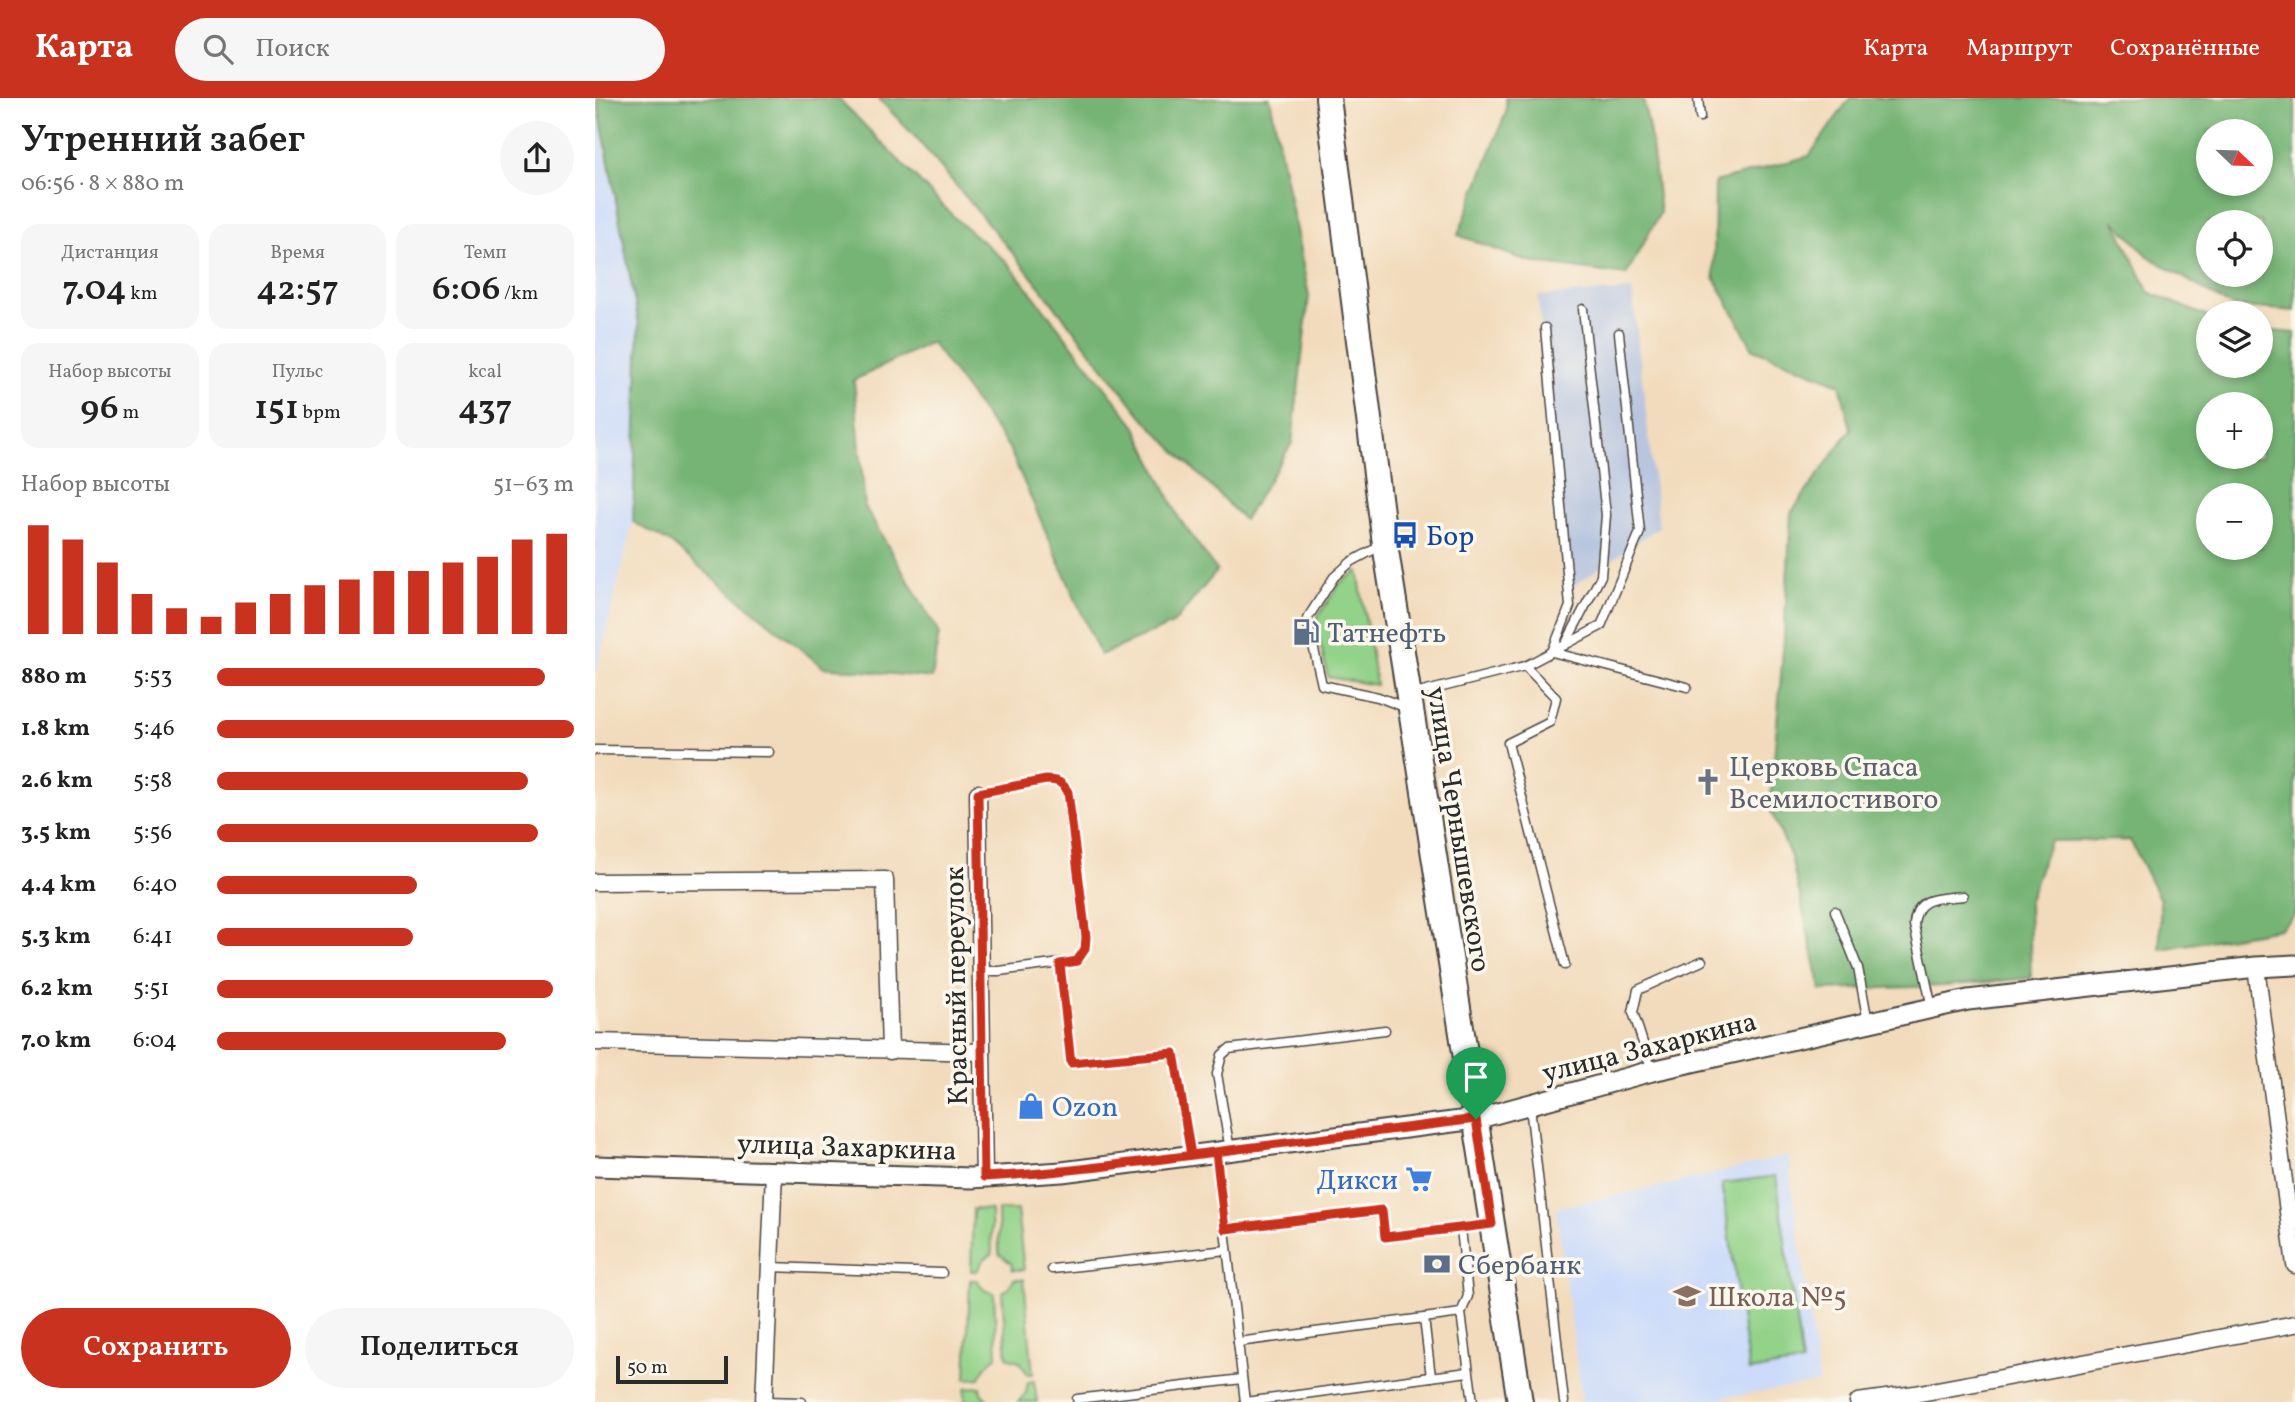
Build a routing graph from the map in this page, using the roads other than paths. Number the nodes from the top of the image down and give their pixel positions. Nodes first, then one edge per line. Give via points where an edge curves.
1 (1328, 98) edge
2 (1698, 98) edge
3 (1700, 117) dead end
4 (1583, 309) dead end
5 (1545, 328) dead end
6 (1619, 333) dead end
7 (1385, 544) junction
8 (1565, 645) junction
9 (1552, 652) junction
10 (1525, 666) junction
11 (1687, 687) dead end
12 (1409, 703) junction
13 (595, 750) edge
14 (769, 752) dead end
15 (978, 793) joint
16 (595, 882) edge
17 (1963, 896) dead end
18 (1835, 911) dead end
19 (1702, 961) dead end
20 (2293, 963) edge
21 (1060, 964) junction
22 (1566, 965) dead end
23 (2256, 967) junction
24 (981, 971) junction
25 (1932, 1008) junction
26 (1868, 1022) junction
27 (1385, 1030) dead end
28 (595, 1042) edge
29 (890, 1051) junction
30 (982, 1052) junction
31 (1651, 1071) junction
32 (1530, 1104) junction
33 (1476, 1119) junction
34 (1223, 1151) junction
35 (1191, 1155) junction
36 (595, 1166) edge
37 (774, 1172) junction
38 (984, 1177) junction
39 (1492, 1224) junction
40 (1461, 1228) junction
41 (1225, 1229) junction
42 (1227, 1250) junction
43 (2295, 1265) edge
44 (770, 1267) junction
45 (1052, 1269) dead end
46 (942, 1273) dead end
47 (1461, 1313) junction
48 (1424, 1318) junction
49 (2295, 1324) edge
50 (1238, 1342) junction
51 (1468, 1372) junction
52 (1431, 1377) junction
53 (1243, 1380) junction
54 (1916, 1398) edge
55 (1077, 1399) dead end
56 (764, 1401) edge
57 (802, 1402) edge
58 (1245, 1402) edge
59 (1473, 1402) edge
60 (1520, 1402) edge
61 (1564, 1402) edge
62 (1858, 1402) edge

1 - 7 main road, улица Чернышевского
2 - 3 lane
4 - 8 lane via 1606,515 1601,576
5 - 9 lane via 1570,606
6 - 8 lane via 1640,532 1601,626
7 - 12 main road, улица Чернышевского
7 - 12 lane via 1350,562 1334,577 1307,619 1322,685
8 - 9 lane
9 - 10 lane
9 - 11 lane
10 - 12 lane
10 - 22 lane via 1556,698 1550,722 1508,743
12 - 33 main road, улица Чернышевского
13 - 14 lane
15 - 21 lane via 1046,780 1057,780 1068,792 1086,937 1077,961
15 - 24 street, Красный переулок
16 - 29 street via 885,880
17 - 25 lane via 1925,902 1915,917
18 - 26 lane via 1858,968
19 - 31 lane via 1638,990 1633,1012
20 - 23 street, улица Захаркина
21 - 24 lane
21 - 35 lane via 1071,1063 1174,1053
23 - 25 street, улица Захаркина
23 - 43 street
24 - 30 street, Красный переулок
25 - 26 street, улица Захаркина
26 - 31 street, улица Захаркина
27 - 34 lane via 1229,1049 1222,1055 1217,1074
28 - 29 street
29 - 30 street
30 - 38 street, Красный переулок
31 - 32 street, улица Захаркина
32 - 33 street, улица Захаркина
32 - 61 lane
33 - 34 street, улица Захаркина
33 - 39 main road, улица Чернышевского
34 - 35 street, улица Захаркина
34 - 41 lane
35 - 38 street, улица Захаркина
36 - 37 street, улица Захаркина
37 - 38 street, улица Захаркина
37 - 44 street
39 - 40 lane
39 - 60 main road, улица Чернышевского
40 - 41 lane via 1385,1237 1382,1210
40 - 47 lane via 1468,1296
41 - 42 lane
42 - 45 lane
42 - 50 lane
44 - 46 lane
44 - 56 street
47 - 48 lane
47 - 51 lane
48 - 50 lane
48 - 52 lane
49 - 54 street
50 - 53 lane
51 - 52 lane
51 - 59 lane
52 - 58 lane
53 - 55 lane
53 - 58 lane
54 - 62 street
56 - 57 lane

